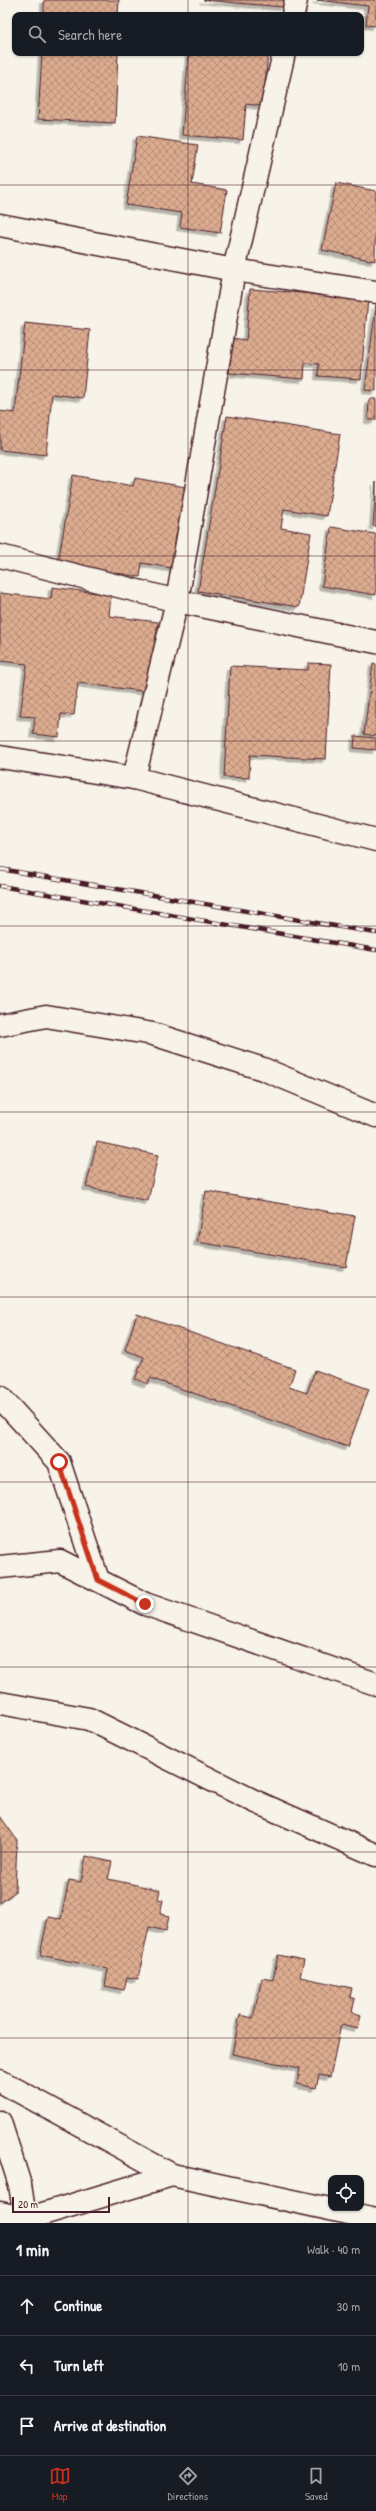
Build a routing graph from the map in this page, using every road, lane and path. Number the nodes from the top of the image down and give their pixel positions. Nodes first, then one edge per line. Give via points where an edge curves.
1 (296, 0) edge
2 (294, 12) edge
3 (283, 56) edge
4 (0, 225) edge
5 (234, 270) junction
6 (376, 292) edge
7 (0, 556) edge
8 (177, 601) junction
9 (376, 642) edge
10 (0, 757) edge
11 (134, 778) junction
12 (376, 840) edge
13 (0, 1025) edge
14 (376, 1116) edge
15 (0, 1397) edge
16 (0, 1567) edge
17 (98, 1580) junction
18 (376, 1684) edge
19 (0, 1703) edge
20 (376, 1855) edge
21 (0, 2080) edge
22 (0, 2122) edge
23 (172, 2175) junction
24 (0, 2213) edge
25 (376, 2219) edge
26 (26, 2221) edge

1 - 2 street
3 - 5 street
4 - 5 street
5 - 6 street
5 - 8 street
7 - 8 street
8 - 9 street
8 - 11 street
10 - 11 street
11 - 12 street
13 - 14 street via 46,1016 153,1034 263,1069
15 - 17 street via 59,1462
16 - 17 street via 60,1561
17 - 18 street via 145,1604
19 - 20 street via 89,1719 254,1801
21 - 23 street
22 - 26 street via 20,2185
23 - 25 street
23 - 26 street
24 - 26 street

